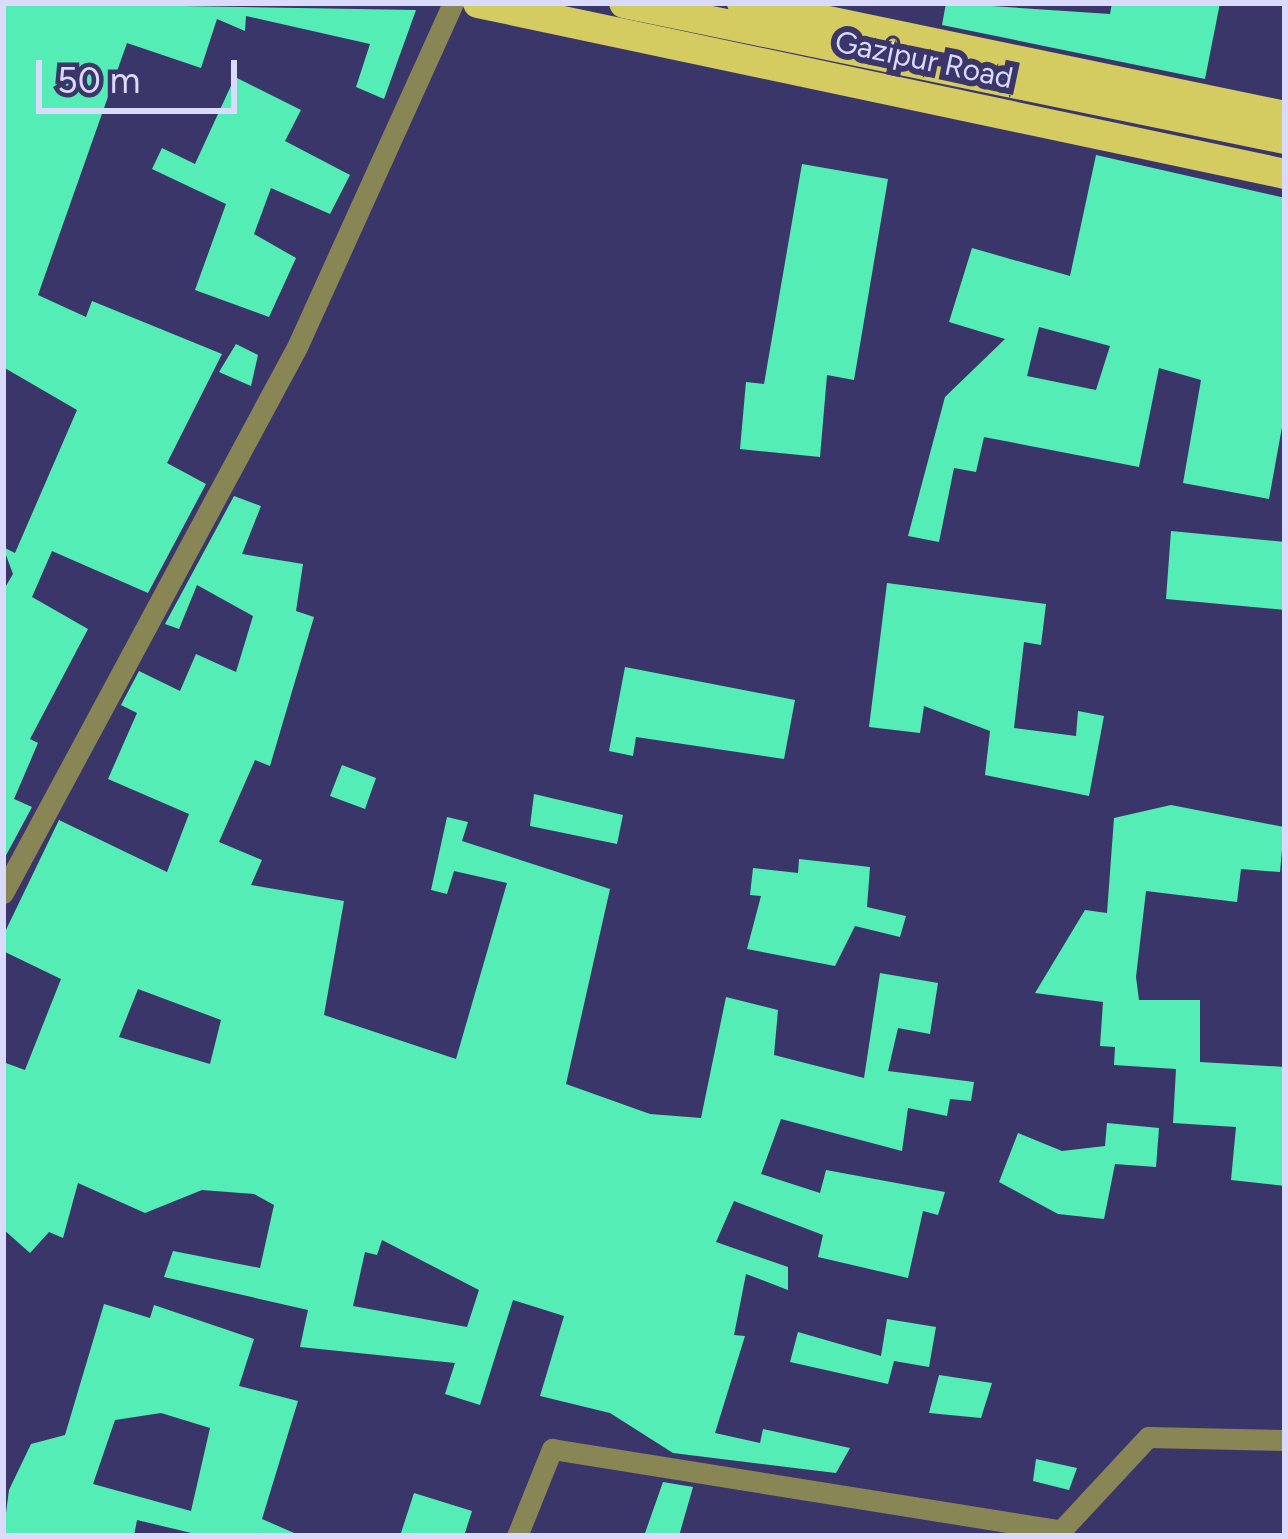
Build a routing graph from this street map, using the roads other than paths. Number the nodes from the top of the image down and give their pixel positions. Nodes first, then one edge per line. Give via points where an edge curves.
1 (453, 3) edge
2 (478, 3) edge
3 (624, 3) edge
4 (742, 3) edge
5 (1285, 116) edge
6 (1285, 139) edge
7 (1285, 175) edge
8 (3, 893) edge
9 (1285, 1440) edge
10 (1057, 1533) edge
11 (518, 1536) edge

1 - 8 street via 297,347
2 - 7 main road, Gazipur Road
3 - 6 main road
4 - 5 main road, Gazipur Road
9 - 10 street via 1154,1435
10 - 11 street via 552,1449

